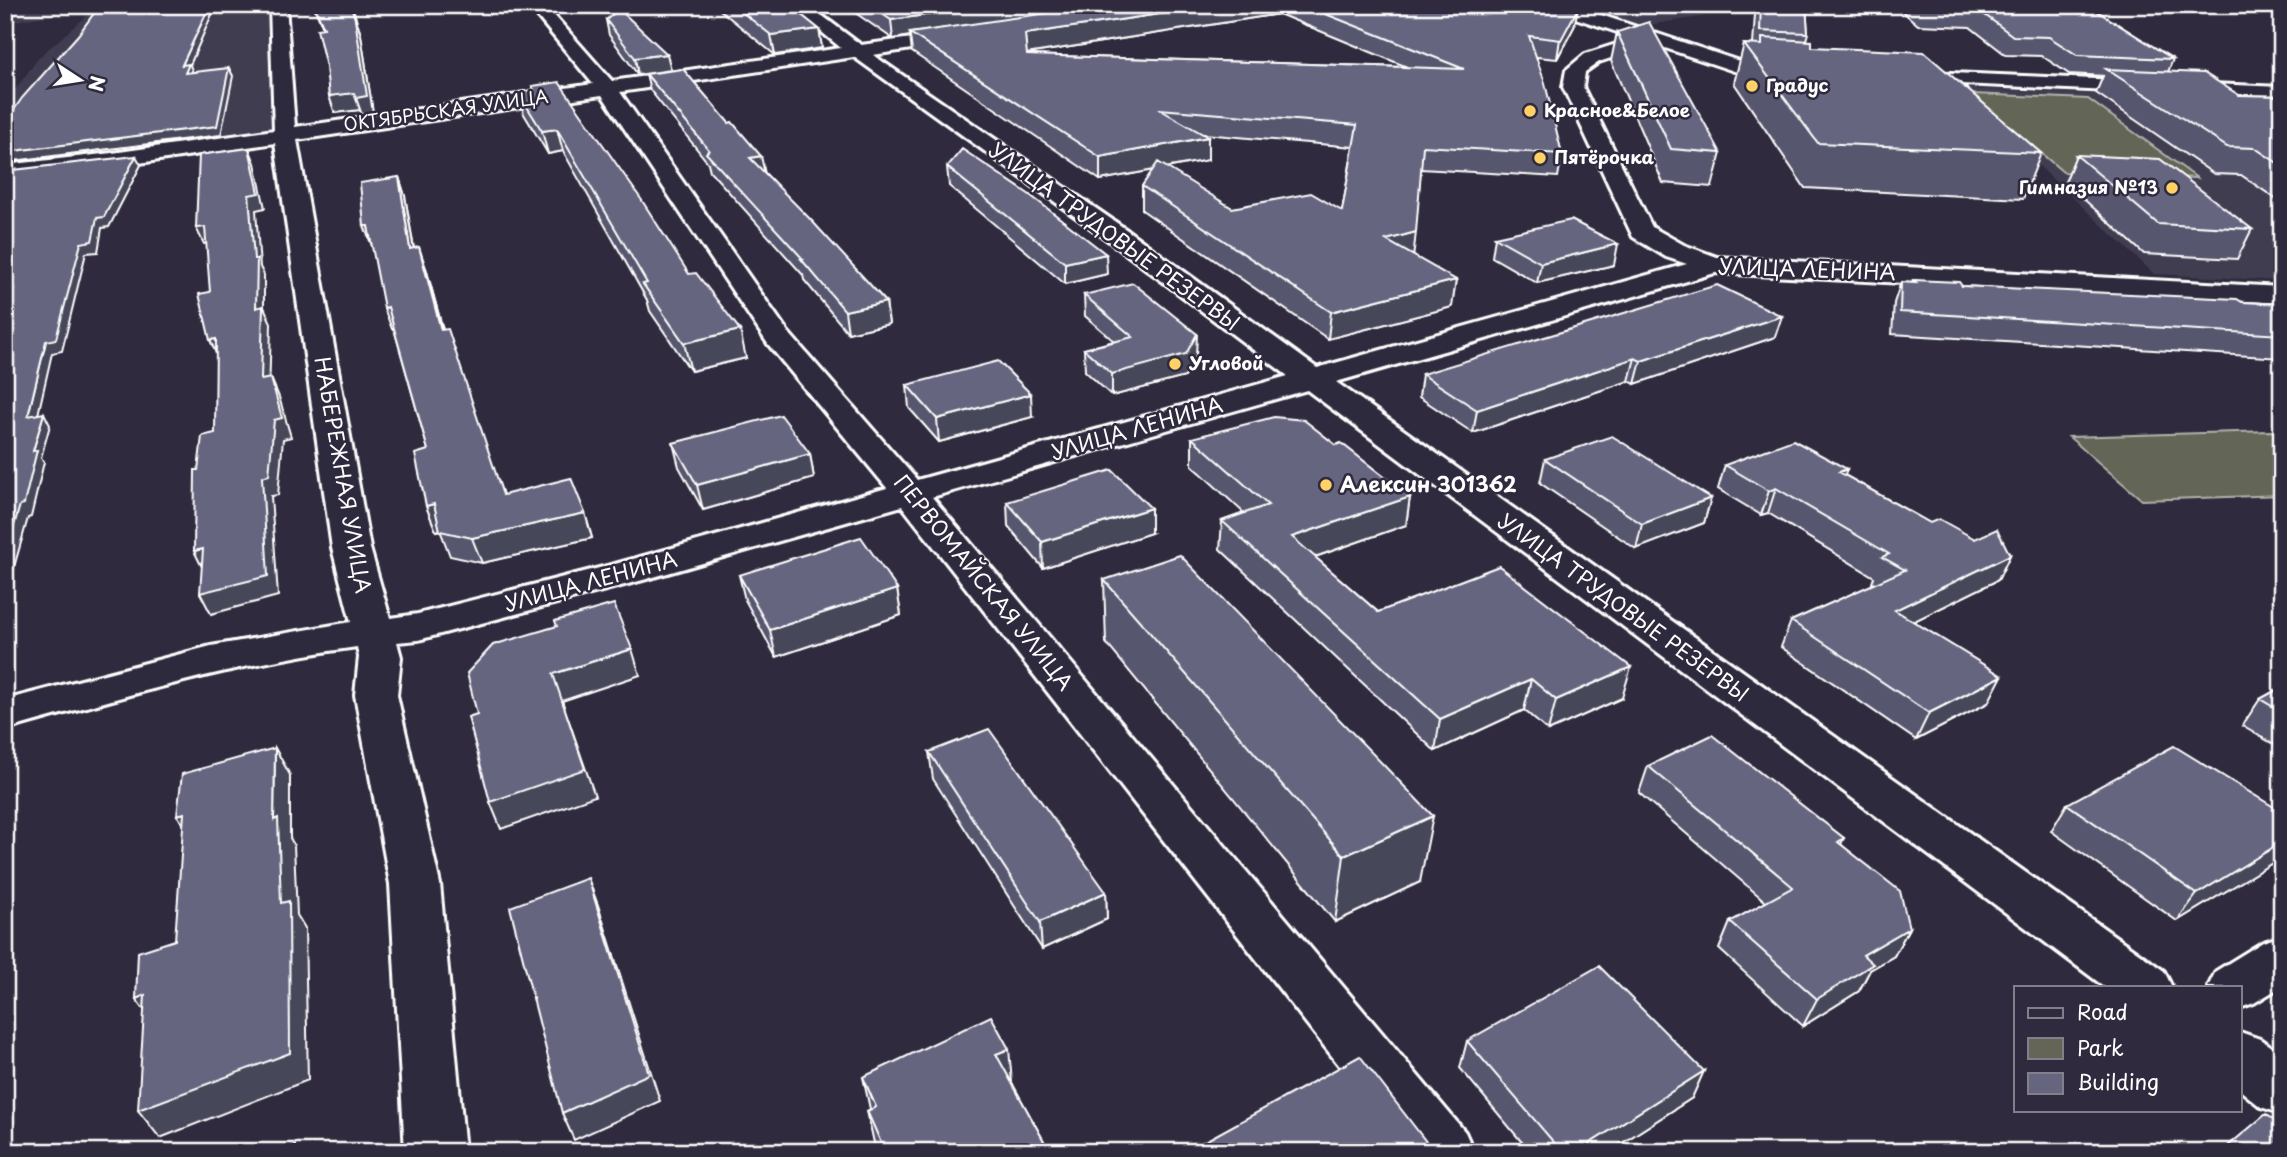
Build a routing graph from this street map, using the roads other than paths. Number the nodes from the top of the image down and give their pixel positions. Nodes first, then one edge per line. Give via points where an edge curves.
1 (278, 5) edge
2 (536, 5) edge
3 (797, 5) edge
4 (1554, 5) edge
5 (979, 34) edge
6 (1653, 38) junction
7 (855, 52) junction
8 (1815, 73) edge
9 (1883, 76) edge
10 (607, 88) junction
11 (2282, 93) edge
12 (285, 135) junction
13 (5, 172) edge
14 (1714, 265) junction
15 (2282, 295) edge
16 (1310, 378) junction
17 (911, 494) junction
18 (374, 633) junction
19 (5, 715) edge
20 (2282, 958) edge
21 (2144, 986) edge
22 (2237, 986) edge
23 (2242, 1058) edge
24 (2282, 1088) edge
25 (435, 1152) edge
26 (1444, 1152) edge

1 - 12 street, НАБЕРЕЖНАЯ УЛИЦА
2 - 10 street, ПЕРВОМАЙСКАЯ УЛИЦА
3 - 7 street, УЛИЦА ТРУДОВЫЕ РЕЗЕРВЫ
4 - 6 street
5 - 7 street, ОКТЯБРЬСКАЯ УЛИЦА
6 - 8 street via 1737,66
6 - 14 street via 1586,62 1576,70 1573,86 1642,232 1675,251
7 - 10 street, ОКТЯБРЬСКАЯ УЛИЦА
7 - 16 street, УЛИЦА ТРУДОВЫЕ РЕЗЕРВЫ via 1160,266
9 - 11 street
10 - 12 street, ОКТЯБРЬСКАЯ УЛИЦА
10 - 17 street, ПЕРВОМАЙСКАЯ УЛИЦА via 778,338
12 - 13 street, ОКТЯБРЬСКАЯ УЛИЦА
12 - 18 street, НАБЕРЕЖНАЯ УЛИЦА via 351,548
14 - 15 street, УЛИЦА ЛЕНИНА
14 - 16 street, УЛИЦА ЛЕНИНА
16 - 17 street, УЛИЦА ЛЕНИНА
16 - 21 street, УЛИЦА ТРУДОВЫЕ РЕЗЕРВЫ
17 - 18 street, УЛИЦА ЛЕНИНА via 418,627
17 - 26 street, ПЕРВОМАЙСКАЯ УЛИЦА
18 - 19 street, УЛИЦА ЛЕНИНА via 211,660
18 - 25 street, НАБЕРЕЖНАЯ УЛИЦА via 380,657 376,695 415,884
20 - 22 street
23 - 24 street

